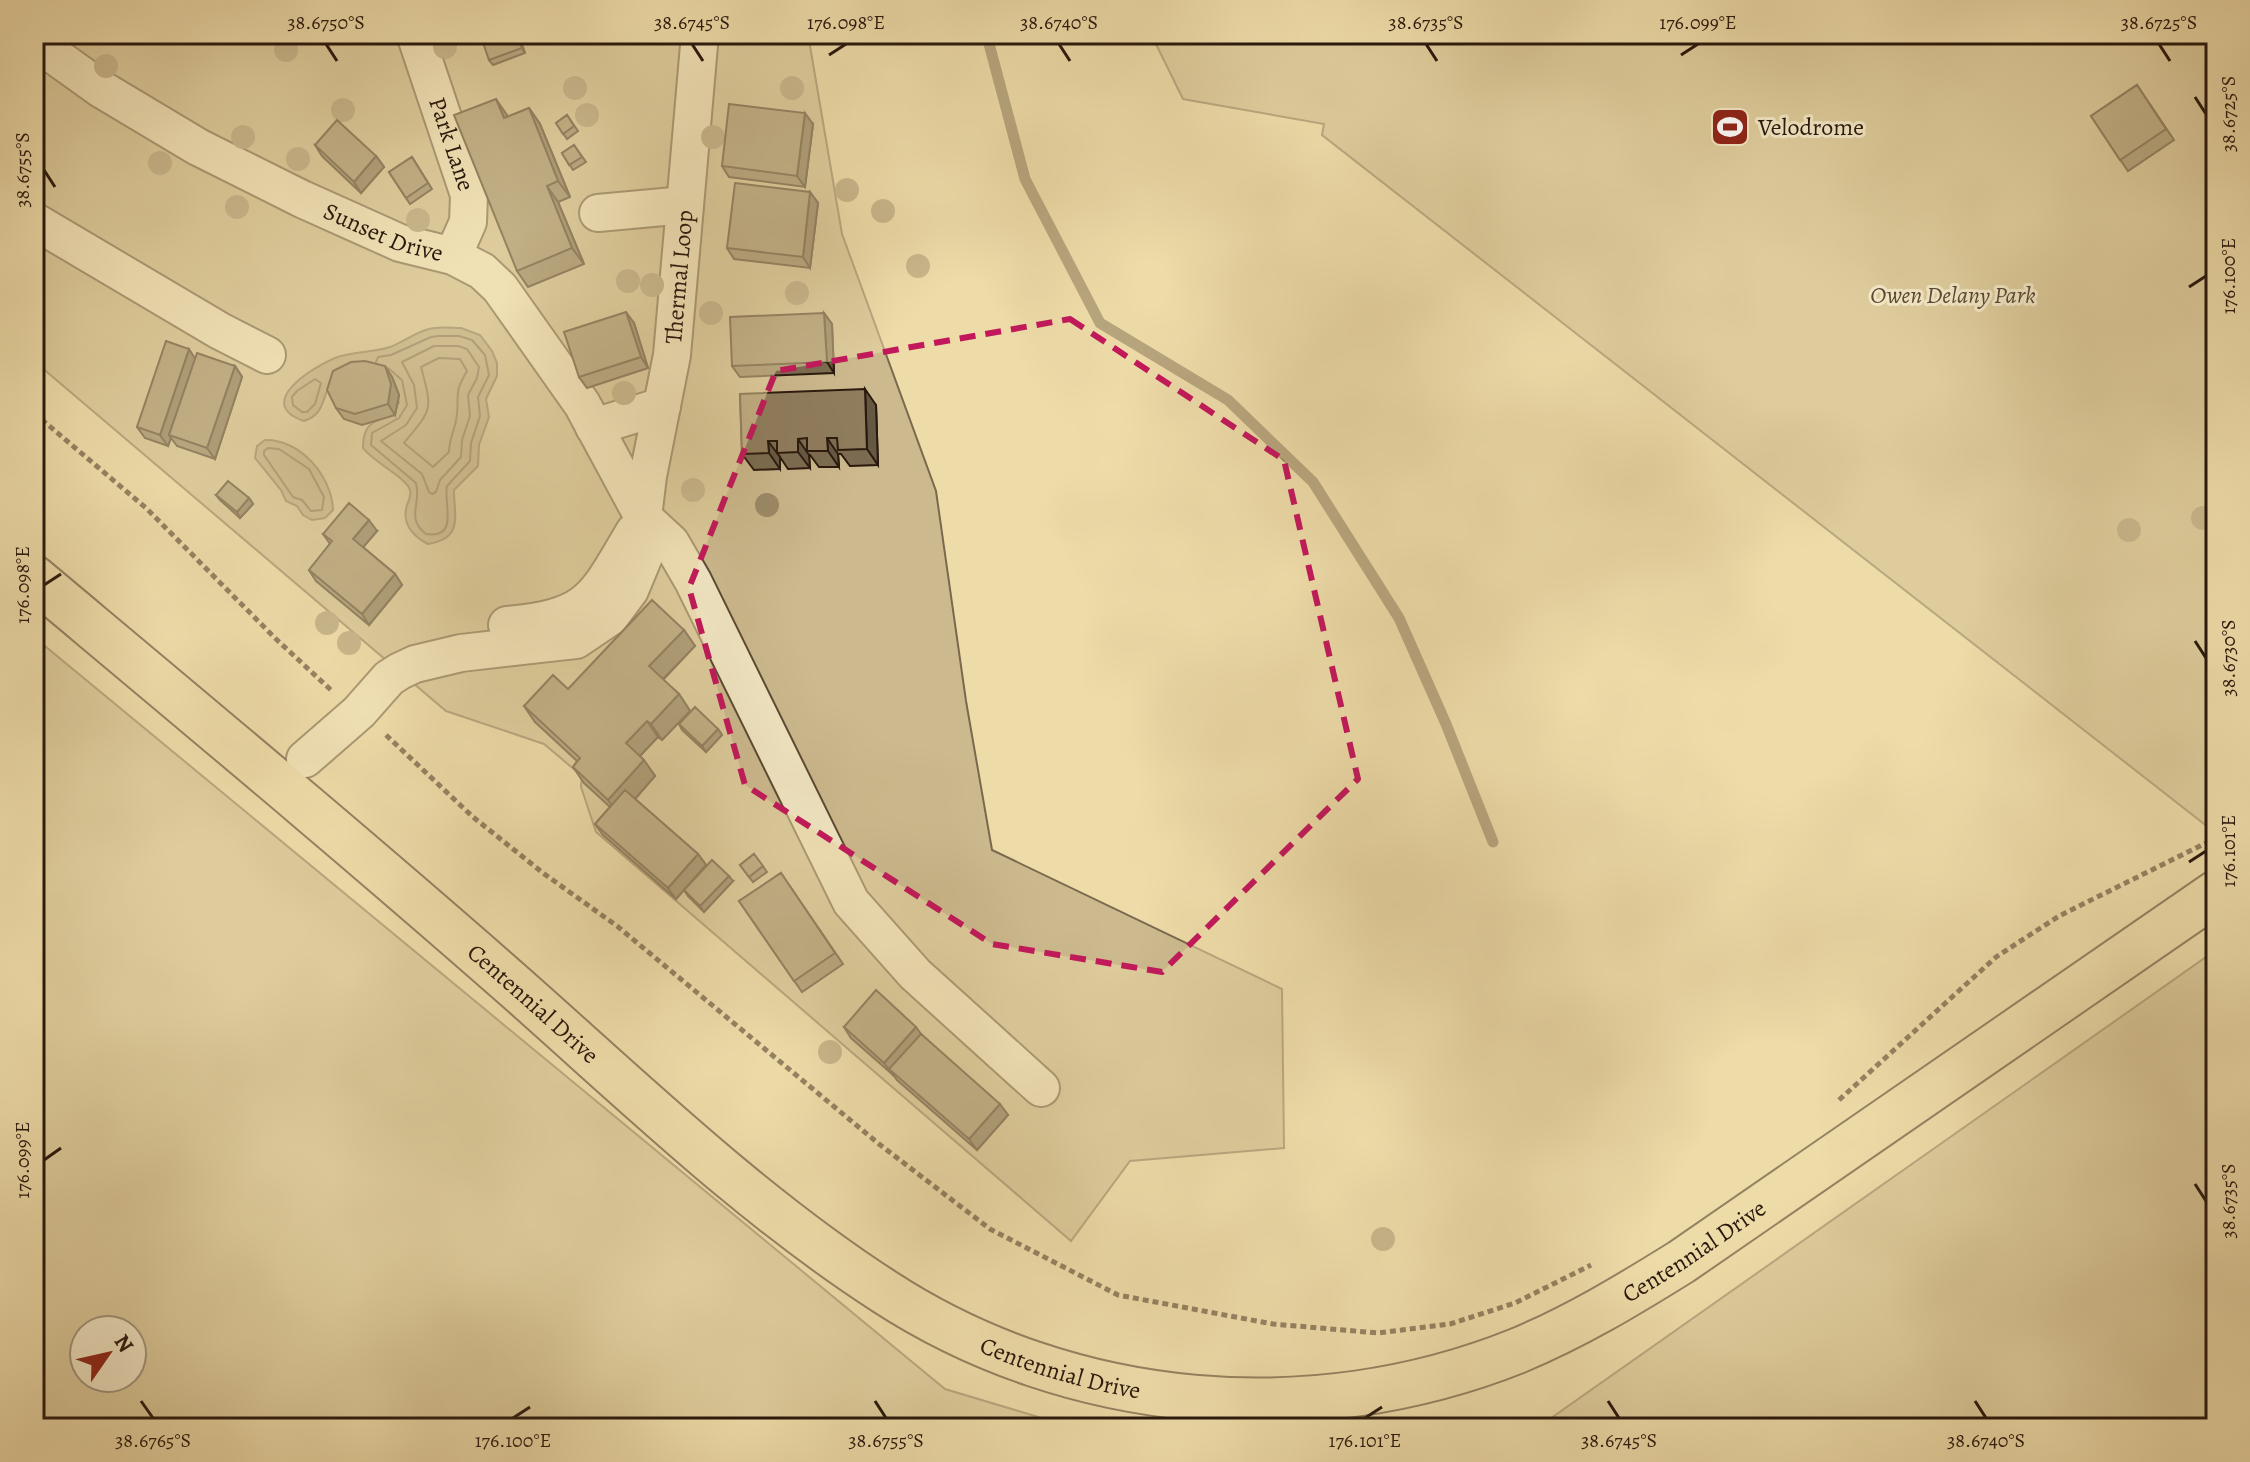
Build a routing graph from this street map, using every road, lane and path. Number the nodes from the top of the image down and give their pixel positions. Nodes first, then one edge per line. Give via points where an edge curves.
1 (415, 34) edge
2 (700, 34) edge
3 (34, 41) edge
4 (685, 205) junction
5 (598, 213) dead end
6 (34, 221) edge
7 (453, 256) junction
8 (267, 355) dead end
9 (662, 406) junction
10 (34, 413) edge
11 (594, 427) junction
12 (643, 517) junction
13 (34, 578) edge
14 (333, 692) dead end
15 (381, 731) dead end
16 (294, 772) junction
17 (2216, 838) edge
18 (2216, 893) edge
19 (1041, 1088) dead end
20 (1829, 1110) dead end
21 (1599, 1261) dead end

1 - 7 lane, Park Lane via 469,195 468,222
2 - 4 lane, Thermal Loop
3 - 7 lane, Sunset Drive via 198,147 400,243
4 - 5 lane
4 - 9 lane, Thermal Loop via 672,355
6 - 8 lane
7 - 11 lane, Sunset Drive via 500,288
9 - 11 lane
9 - 12 lane, Thermal Loop
10 - 14 path via 146,508
11 - 12 lane, Sunset Drive
12 - 16 lane via 603,584 580,608 531,623 428,635 383,661
12 - 19 lane, Sunset Drive via 671,543 693,581 851,902 915,974
13 - 16 main road, Centennial Drive
15 - 21 path via 473,817 617,926 879,1144 990,1229 1118,1295 1273,1324 1378,1333 1450,1324 1515,1303
16 - 18 main road, Centennial Drive via 708,1159 806,1238 890,1296 986,1347 1075,1376 1159,1395 1252,1403 1342,1397 1429,1380 1517,1351 1610,1306
17 - 20 path via 2059,916 1996,957

